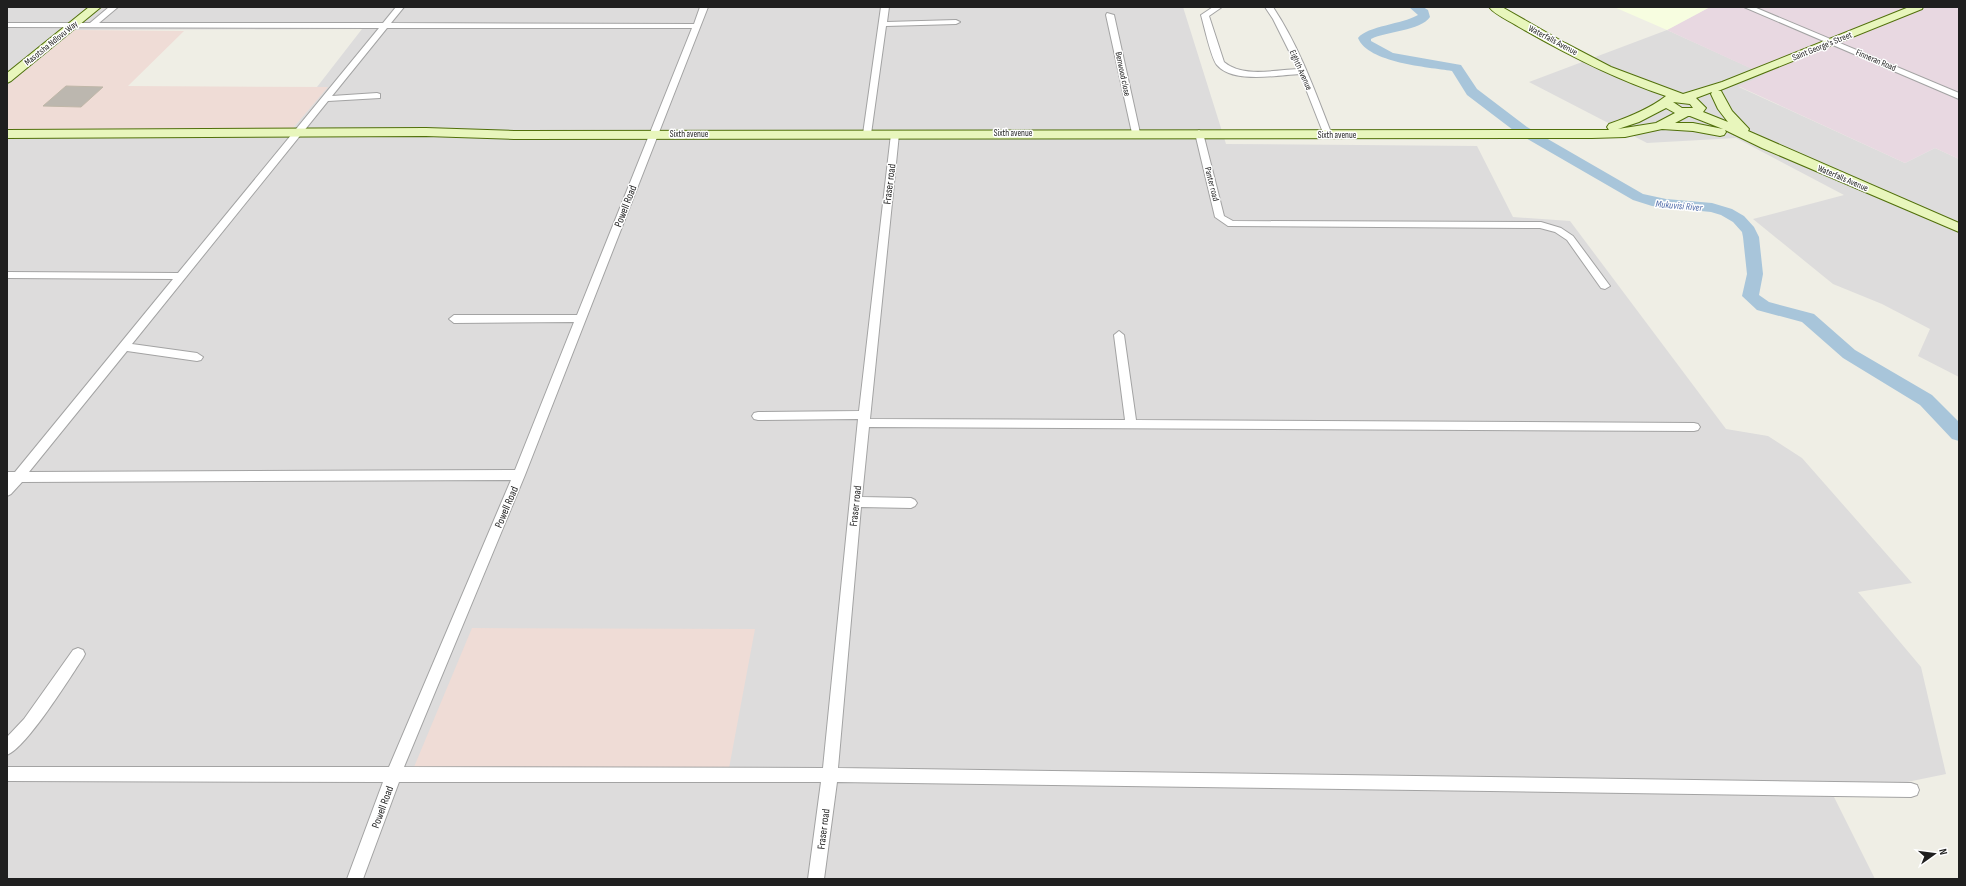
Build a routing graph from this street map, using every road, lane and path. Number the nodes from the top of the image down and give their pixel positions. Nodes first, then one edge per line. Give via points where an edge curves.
1 (96, 7) edge
2 (114, 7) edge
3 (400, 7) edge
4 (704, 7) edge
5 (885, 7) edge
6 (1218, 7) edge
7 (1269, 7) edge
8 (1494, 7) edge
9 (1748, 7) edge
10 (1918, 7) edge
11 (1110, 15) dead end
12 (956, 22) dead end
13 (93, 24) junction
14 (883, 24) junction
15 (7, 25) edge
16 (387, 25) junction
17 (73, 26) junction
18 (697, 26) junction
19 (1833, 42) junction
20 (1303, 72) junction
21 (7, 79) edge
22 (1726, 84) junction
23 (1717, 94) junction
24 (377, 96) dead end
25 (1959, 96) edge
26 (325, 99) junction
27 (1674, 100) junction
28 (1694, 110) junction
29 (1660, 126) junction
30 (1136, 133) junction
31 (1199, 133) junction
32 (7, 134) edge
33 (653, 134) junction
34 (867, 134) junction
35 (895, 134) junction
36 (1592, 134) junction
37 (1328, 135) junction
38 (295, 136) junction
39 (7, 142) edge
40 (1766, 145) junction
41 (1959, 228) edge
42 (7, 275) edge
43 (182, 276) junction
44 (1605, 286) dead end
45 (581, 318) junction
46 (454, 319) dead end
47 (1118, 336) dead end
48 (124, 347) junction
49 (197, 356) dead end
50 (758, 416) dead end
51 (864, 419) junction
52 (1131, 424) junction
53 (1694, 427) dead end
54 (519, 475) junction
55 (13, 477) edge
56 (7, 492) edge
57 (855, 502) junction
58 (911, 503) dead end
59 (78, 654) dead end
60 (7, 748) edge
61 (7, 774) edge
62 (830, 775) junction
63 (394, 776) junction
64 (1912, 790) dead end
65 (355, 879) edge
66 (816, 879) edge

1 - 17 street, Masotsha Ndlovu Way
2 - 13 street
3 - 16 street
4 - 18 street, Powell Road
5 - 14 street
6 - 20 street via 1207,13 1205,19 1220,63 1227,69 1236,73 1254,74
7 - 20 street, Eighth Avenue
8 - 27 street, Waterfalls Avenue via 1560,45
9 - 19 street, Finneran Road
10 - 19 street, Saint George's Street
11 - 30 street, Benwood close
12 - 14 street
13 - 16 street
13 - 17 street
14 - 34 street
15 - 17 street
16 - 18 street
16 - 26 street
17 - 21 street, Masotsha Ndlovu Way
18 - 33 street, Powell Road
19 - 22 street, Saint George's Street
19 - 25 street, Finneran Road
20 - 37 street, Eighth Avenue
22 - 23 street, Saint George's Street
22 - 27 street, Saint George's Street
23 - 28 street, Saint George's Street
23 - 40 street via 1722,107 1732,120
24 - 26 street
26 - 38 street
27 - 28 street via 1694,101
27 - 28 street via 1672,108
27 - 36 street, Saint George's Street via 1635,119
28 - 29 street, Saint George's Street
28 - 40 street, Waterfalls Avenue
29 - 36 street, Sixth avenue via 1625,133
29 - 40 street via 1706,129
30 - 31 street, Sixth avenue
30 - 35 street, Sixth avenue
31 - 37 street, Sixth avenue
31 - 44 street, Panter road via 1220,217 1226,222 1236,225 1541,225 1558,230 1570,238
32 - 38 street
33 - 34 street, Sixth avenue
33 - 38 street, Sixth avenue via 514,134 468,138
33 - 45 street, Powell Road
34 - 35 street, Sixth avenue
35 - 51 street, Fraser road
36 - 37 street, Sixth avenue
38 - 39 street
38 - 43 street
40 - 41 street, Waterfalls Avenue
42 - 43 street
43 - 48 street
45 - 46 street
45 - 54 street, Powell Road
47 - 52 street
48 - 49 street
48 - 55 street
50 - 51 street
51 - 52 street
51 - 57 street, Fraser road
52 - 53 street
54 - 55 street
54 - 63 street, Powell Road
55 - 56 street
57 - 58 street
57 - 62 street, Fraser road
59 - 60 street via 29,724
61 - 63 street
62 - 63 street
62 - 64 street
62 - 66 street, Fraser road
63 - 65 street, Powell Road

